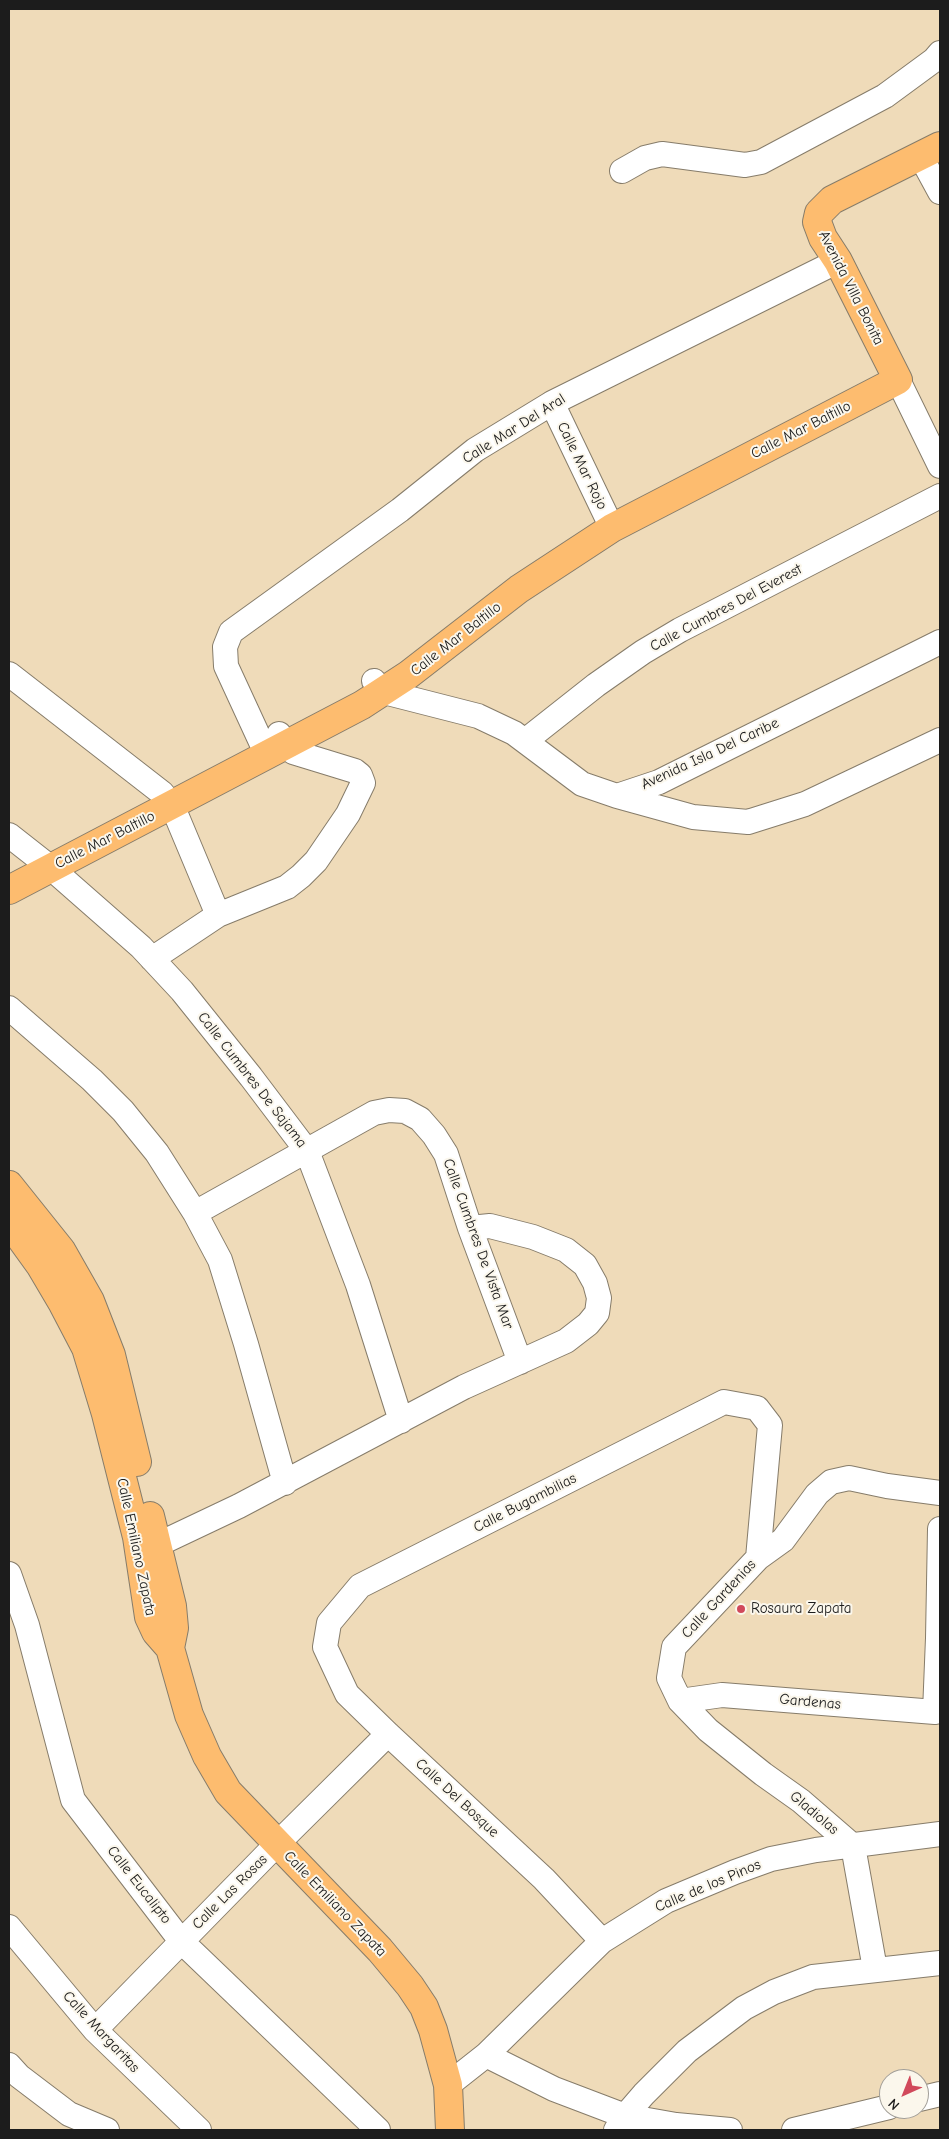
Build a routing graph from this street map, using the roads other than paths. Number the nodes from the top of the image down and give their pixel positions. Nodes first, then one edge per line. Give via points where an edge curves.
1 (940, 53) edge
2 (931, 151) edge
3 (622, 171) dead end
4 (940, 192) edge
5 (838, 261) junction
6 (895, 374) junction
7 (552, 403) junction
8 (940, 466) edge
9 (940, 496) edge
10 (609, 521) junction
11 (940, 642) edge
12 (9, 674) edge
13 (379, 687) junction
14 (940, 740) edge
15 (525, 741) junction
16 (273, 745) junction
17 (617, 796) junction
18 (167, 799) junction
19 (9, 835) edge
20 (44, 862) junction
21 (9, 872) edge
22 (9, 890) edge
23 (218, 915) junction
24 (152, 959) junction
25 (9, 1008) edge
26 (307, 1151) junction
27 (9, 1185) edge
28 (195, 1213) junction
29 (9, 1222) edge
30 (470, 1228) junction
31 (520, 1362) junction
32 (757, 1408) joint
33 (401, 1421) junction
34 (285, 1483) junction
35 (940, 1493) edge
36 (940, 1529) edge
37 (148, 1550) junction
38 (758, 1558) junction
39 (9, 1574) edge
40 (325, 1647) joint
41 (680, 1701) junction
42 (937, 1711) edge
43 (388, 1734) junction
44 (940, 1834) edge
45 (277, 1844) junction
46 (853, 1846) junction
47 (9, 1927) edge
48 (181, 1941) junction
49 (602, 1941) junction
50 (940, 1963) edge
51 (874, 1968) junction
52 (95, 2030) junction
53 (486, 2055) junction
54 (9, 2064) edge
55 (448, 2085) junction
56 (879, 2110) edge
57 (634, 2124) edge
58 (107, 2130) edge
59 (199, 2130) edge
60 (378, 2130) edge
61 (450, 2130) edge
62 (730, 2130) edge
63 (798, 2130) edge

1 - 3 street via 885,96 760,162 745,165 662,154 645,158
2 - 4 street
2 - 5 main road, Avenida Villa Bonita via 823,207 817,222
5 - 6 main road, Avenida Villa Bonita
5 - 7 street, Calle Mar Del Aral
6 - 8 street
6 - 10 main road, Calle Mar Baltillo
7 - 10 street, Calle Mar Rojo
7 - 16 street, Calle Mar Del Aral via 475,450 400,510 230,632 225,647 226,666
9 - 15 street, Calle Cumbres Del Everest via 680,630 596,685
10 - 13 main road, Calle Mar Baltillo via 557,546
11 - 17 street, Avenida Isla Del Caribe via 659,782
12 - 18 street
13 - 15 street via 478,716
13 - 16 main road, Calle Mar Baltillo via 309,720
14 - 17 street via 805,804 748,822 693,817
15 - 17 street via 582,784
16 - 18 main road, Calle Mar Baltillo
16 - 23 street via 355,771 363,782 348,814 316,861 301,876 287,887
18 - 20 main road, Calle Mar Baltillo
18 - 23 street
19 - 20 street, Calle Cumbres De Sajama
20 - 21 main road, Calle Mar Baltillo
20 - 22 main road, Calle Mar Baltillo
20 - 24 street, Calle Cumbres De Sajama
23 - 24 street
24 - 26 street, Calle Cumbres De Sajama via 194,1005
25 - 28 street via 123,1111 157,1153
26 - 28 street
26 - 30 street, Calle Cumbres De Vista Mar via 374,1113 390,1110 420,1119 446,1154
26 - 33 street, Calle Cumbres De Sajama via 358,1285
27 - 37 main road via 61,1250 90,1300 111,1355
28 - 34 street via 220,1260
29 - 37 main road, Calle Emiliano Zapata via 40,1265 86,1348 137,1538
30 - 31 street, Calle Cumbres De Vista Mar
30 - 31 street via 490,1226 533,1236 566,1250 585,1266 595,1283 599,1298 597,1313 588,1324 566,1341
31 - 33 street
32 - 38 street, Calle Gardenias via 770,1425
32 - 40 street, Calle Bugambilias via 724,1402 360,1586 329,1623
33 - 34 street
34 - 37 street
35 - 38 street via 849,1478 831,1482 817,1494 783,1540
36 - 42 street
37 - 45 main road, Calle Emiliano Zapata via 149,1617 156,1632 170,1648 189,1715 228,1792
38 - 41 street, Calle Gardenias via 674,1647 669,1678
39 - 48 street, Calle Eucalipto via 27,1625 73,1800
40 - 43 street, Calle Del Bosque via 347,1694
41 - 42 street, Gardenas via 722,1694
41 - 46 street, Gladiolas via 708,1730 801,1801
43 - 45 street, Calle Las Rosas
43 - 49 street, Calle Del Bosque via 544,1879
44 - 46 street, Calle de los Pinos
45 - 48 street, Calle Las Rosas
45 - 55 main road, Calle Emiliano Zapata via 374,1943 410,1986 424,2006 434,2030
46 - 49 street, Calle de los Pinos via 771,1859 735,1872 666,1901
46 - 51 street, Gladiolas
47 - 52 street, Calle Margaritas
48 - 52 street, Calle Las Rosas
48 - 60 street, Calle Eucalipto
49 - 53 street, Calle de los Pinos
50 - 51 street
51 - 57 street via 813,1977 744,2008 687,2051
52 - 59 street, Calle Margaritas
53 - 55 street, Calle de los Pinos
53 - 57 street
54 - 58 street via 19,2076 69,2114
55 - 61 main road, Calle Emiliano Zapata
56 - 63 street
57 - 62 street

